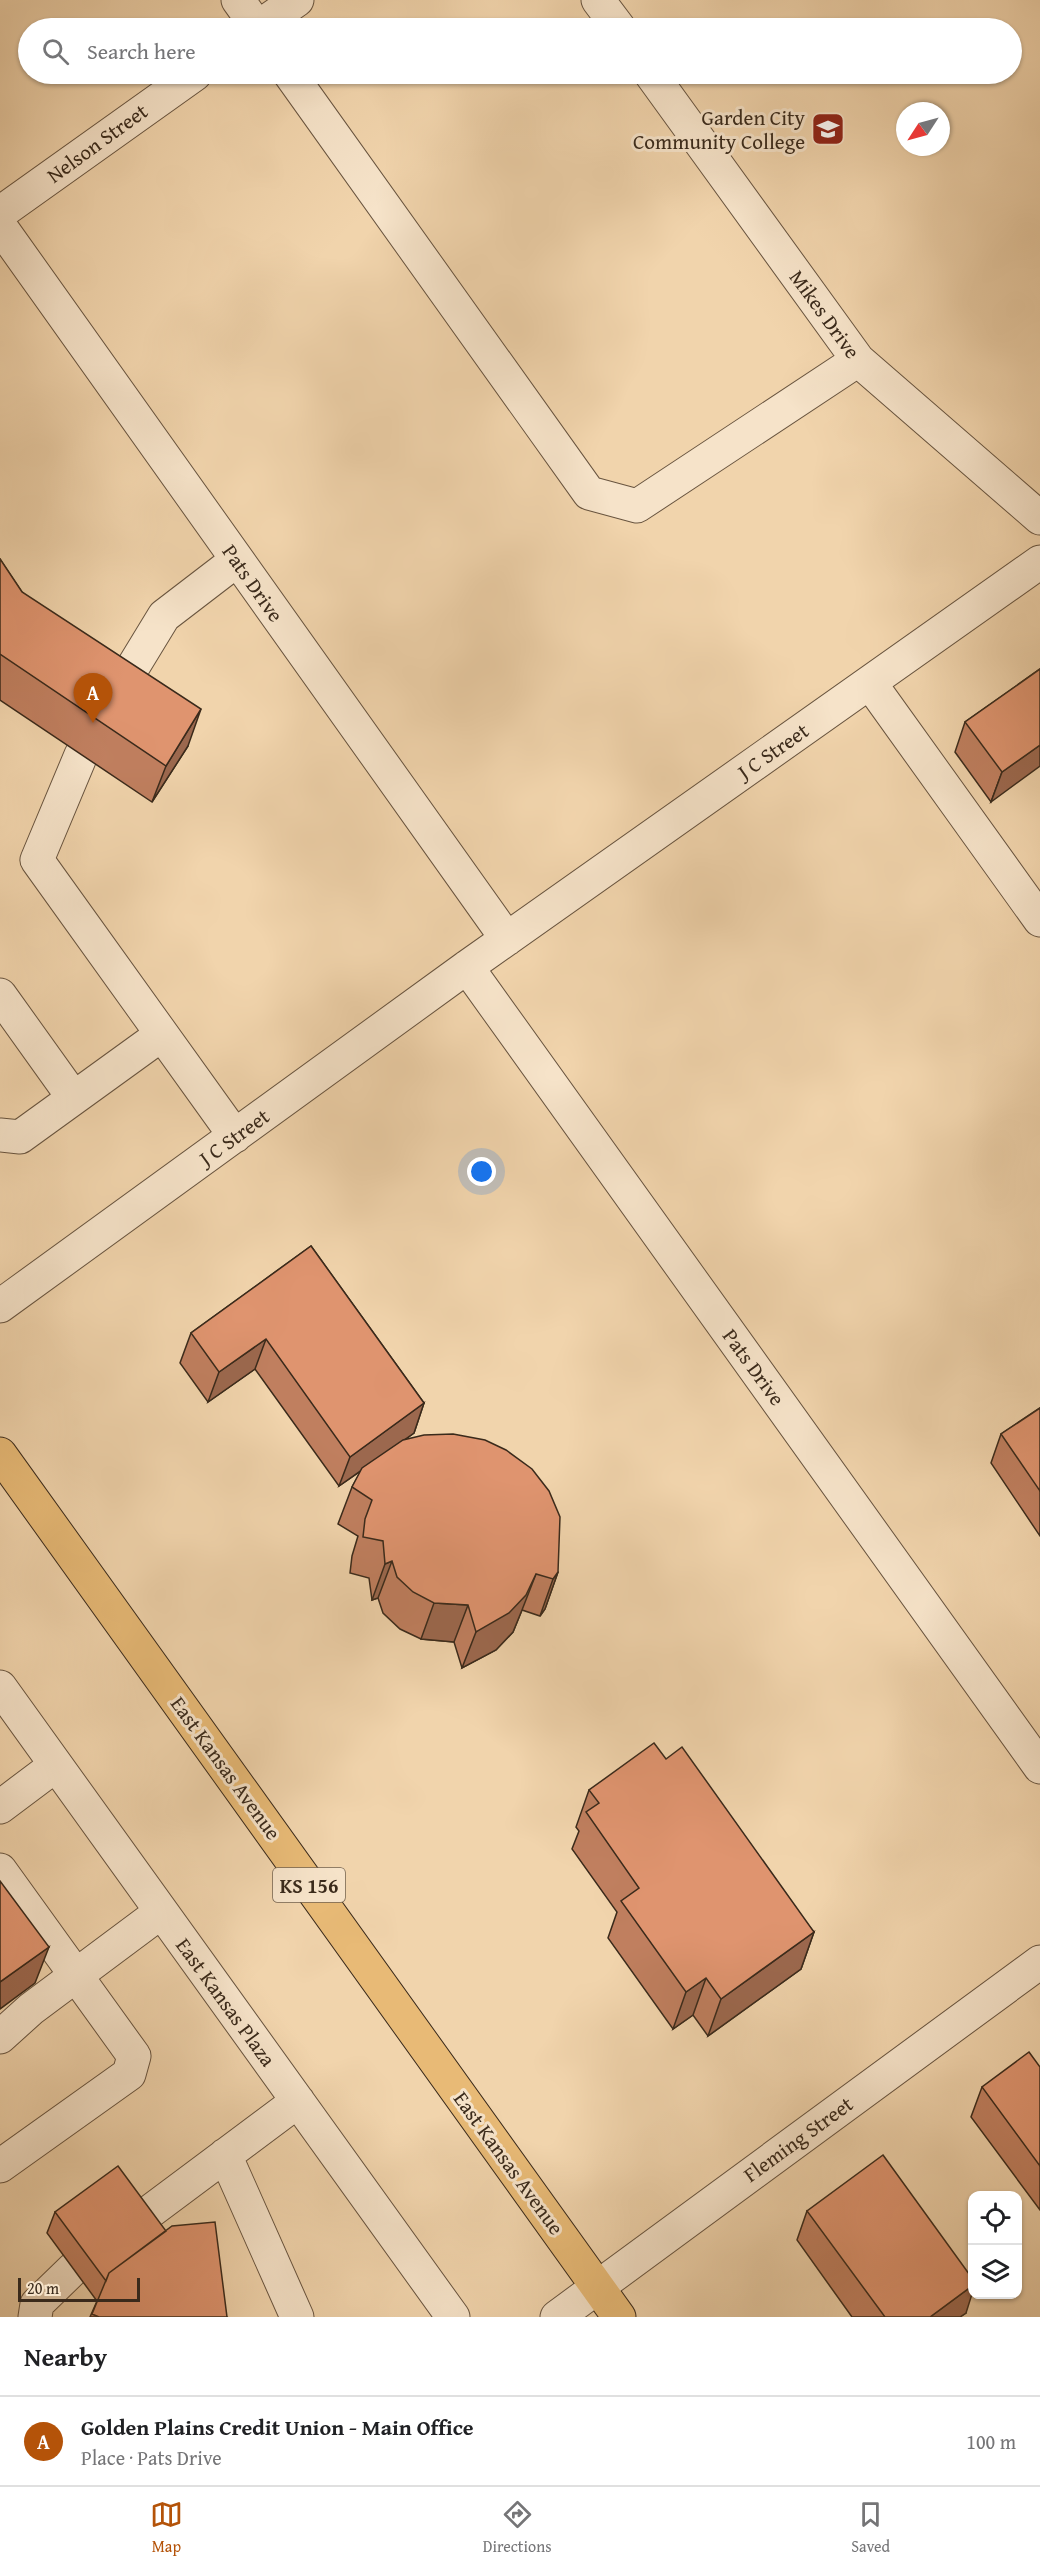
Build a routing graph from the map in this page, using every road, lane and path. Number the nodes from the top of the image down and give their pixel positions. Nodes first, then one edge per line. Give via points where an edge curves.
1 (238, 0) edge
2 (297, 0) edge
3 (598, 0) edge
4 (251, 18) edge
5 (272, 18) edge
6 (612, 18) edge
7 (181, 84) edge
8 (297, 84) edge
9 (658, 84) edge
10 (0, 213) edge
11 (0, 226) edge
12 (858, 360) junction
13 (1040, 518) edge
14 (237, 560) junction
15 (1040, 562) edge
16 (870, 683) junction
17 (114, 698) edge
18 (81, 755) dead end
19 (1040, 920) edge
20 (507, 939) junction
21 (467, 967) junction
22 (0, 995) edge
23 (161, 1035) junction
24 (73, 1097) junction
25 (0, 1135) edge
26 (235, 1136) junction
27 (0, 1306) edge
28 (0, 1454) edge
29 (0, 1687) edge
30 (56, 1765) junction
31 (1040, 1767) edge
32 (0, 1807) edge
33 (0, 1870) edge
34 (161, 1912) junction
35 (1040, 1962) edge
36 (76, 1976) junction
37 (0, 2037) edge
38 (298, 2101) junction
39 (225, 2155) junction
40 (0, 2166) edge
41 (136, 2222) edge
42 (73, 2269) dead end
43 (597, 2287) junction
44 (35, 2317) edge
45 (297, 2317) edge
46 (453, 2317) edge
47 (557, 2317) edge
48 (619, 2317) edge

1 - 4 street
2 - 5 street
3 - 6 street
7 - 10 street, Nelson Street
8 - 12 street via 589,493 637,506
9 - 12 street, Mikes Drive
11 - 14 street, Pats Drive
12 - 13 street, Mikes Drive
14 - 17 street via 164,616
14 - 20 street, Pats Drive
15 - 16 street, J C Street
16 - 19 street
16 - 20 street, J C Street
18 - 23 street via 37,860
20 - 21 street, J C Street
21 - 26 street, J C Street
21 - 31 street, Pats Drive
22 - 24 street
23 - 24 street
23 - 26 street
24 - 25 street via 20,1137
26 - 27 street, J C Street
28 - 43 main road, East Kansas Avenue / KS 156
29 - 30 street, East Kansas Plaza
30 - 32 street
30 - 34 street, East Kansas Plaza
33 - 36 street
34 - 36 street
34 - 38 street, East Kansas Plaza
35 - 43 street, Fleming Street
36 - 37 street
36 - 40 street via 134,2056 129,2074
38 - 39 street
38 - 46 street, East Kansas Plaza
39 - 41 street
39 - 45 street
42 - 44 street via 37,2304
43 - 47 street, Fleming Street
43 - 48 main road, East Kansas Avenue / KS 156

